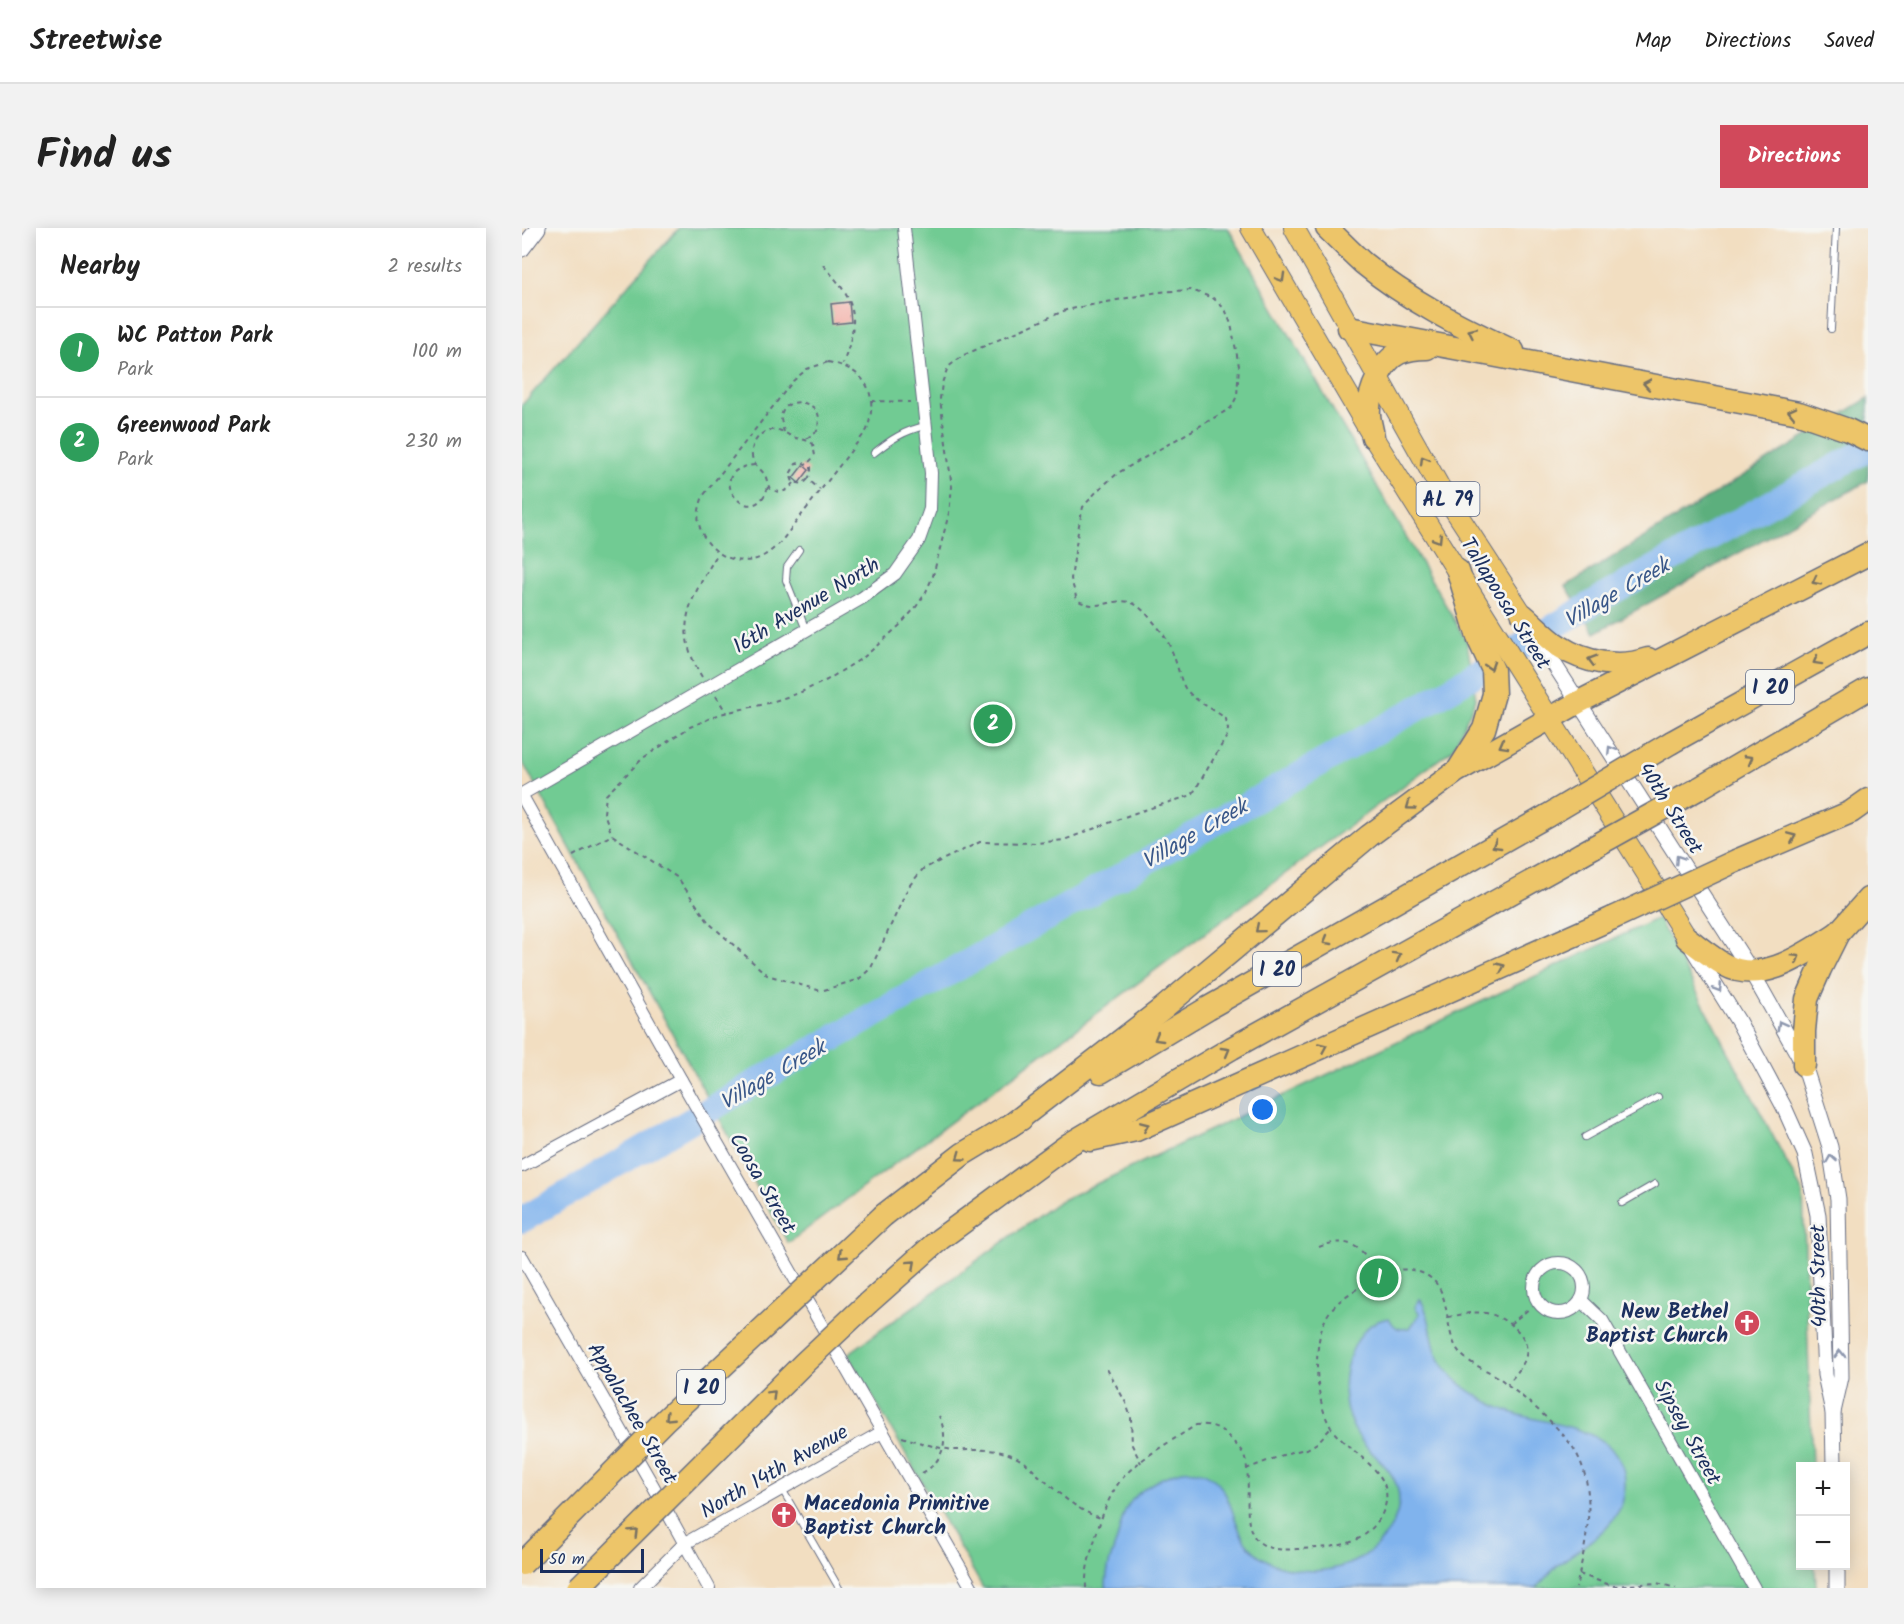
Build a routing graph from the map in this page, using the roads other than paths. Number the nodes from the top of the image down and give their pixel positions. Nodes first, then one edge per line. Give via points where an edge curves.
1 (538, 228) edge
2 (904, 228) edge
3 (1251, 228) edge
4 (1294, 228) edge
5 (1327, 228) edge
6 (1836, 228) edge
7 (522, 249) edge
8 (1349, 328) junction
9 (1831, 329) dead end
10 (1446, 347) junction
11 (1545, 366) junction
12 (1378, 379) junction
13 (926, 426) junction
14 (1373, 437) junction
15 (1868, 440) edge
16 (873, 453) dead end
17 (799, 550) dead end
18 (1868, 554) edge
19 (1458, 571) joint
20 (1523, 615) joint
21 (806, 630) junction
22 (1868, 633) edge
23 (1488, 636) junction
24 (1708, 636) junction
25 (1553, 650) junction
26 (1868, 689) edge
27 (1579, 702) junction
28 (1549, 719) junction
29 (1457, 771) junction
30 (522, 796) edge
31 (1868, 800) edge
32 (1868, 899) edge
33 (1838, 933) junction
34 (1687, 938) junction
35 (1751, 971) junction
36 (1804, 1065) junction
37 (684, 1085) junction
38 (1658, 1097) dead end
39 (1010, 1126) junction
40 (1585, 1137) dead end
41 (1068, 1145) junction
42 (522, 1166) edge
43 (1655, 1184) dead end
44 (1622, 1203) dead end
45 (522, 1257) edge
46 (1581, 1300) junction
47 (1833, 1412) junction
48 (882, 1432) junction
49 (1834, 1462) edge
50 (782, 1489) junction
51 (684, 1544) junction
52 (522, 1564) edge
53 (1837, 1570) edge
54 (578, 1588) edge
55 (640, 1588) edge
56 (709, 1588) edge
57 (839, 1588) edge
58 (972, 1588) edge
59 (1754, 1588) edge
60 (1837, 1588) edge

1 - 7 street
2 - 13 street, 16th Avenue North
3 -> 14 main road, Tallapoosa Street / AL 79
4 - 8 main road, Tallapoosa Street / AL 79
11 -> 5 highway via 1455,324 1409,296 1364,263
6 - 9 lane
8 - 10 highway
8 - 12 main road, Tallapoosa Street / AL 79
10 - 11 highway
10 - 12 highway via 1412,348 1397,354
15 -> 11 highway via 1799,413
12 - 14 highway via 1369,410
20 -> 12 main road, Tallapoosa Street / AL 79 via 1439,486
13 - 16 lane via 891,439
13 - 21 street, 16th Avenue North via 930,509 919,540 896,574
14 -> 19 main road, Tallapoosa Street / AL 79
17 - 21 lane via 787,567 786,580
18 -> 24 highway
19 - 23 highway
20 - 25 highway
21 - 30 street, 16th Avenue North
22 -> 39 highway, I 20, bridge via 1208,1008
23 - 28 main road, Tallapoosa Street via 1521,674
23 -> 29 highway via 1494,694 1484,729
24 -> 25 highway via 1638,663 1617,665
24 - 27 highway
25 - 27 street, Tallapoosa Street
41 -> 26 highway, I 20, bridge via 1232,1048 1698,789
27 - 28 highway
35 -> 27 street, 40th Street
28 -> 29 highway
28 - 34 main road, Tallapoosa Street
29 -> 39 highway via 1369,836 1162,1009
30 - 37 street, Coosa Street
41 -> 31 highway, bridge via 1136,1130 1851,812
32 - 33 highway
35 -> 33 highway via 1786,964
33 - 36 highway via 1807,999
34 - 35 highway via 1727,967
34 -> 47 street, 40th Street via 1738,1021 1805,1154 1818,1215 1825,1375
36 -> 35 street, 40th Street
47 -> 36 street, 40th Street via 1841,1377 1838,1198 1830,1148
37 - 42 street
37 - 48 street, Coosa Street
38 - 40 lane
39 -> 52 highway, I 20, bridge via 963,1154 884,1215 664,1421
54 -> 41 highway, I 20, bridge via 868,1303 940,1239
43 - 44 lane
45 - 51 street, Appalachee Street
46 - 46 street via 1584,1286 1574,1268 1553,1264 1537,1278 1534,1292 1546,1309 1566,1312
46 - 59 street, Sipsey Street via 1602,1320
47 - 49 street
48 - 50 street, North 14th Avenue
48 - 58 street, Coosa Street
50 - 51 street, North 14th Avenue
50 - 57 lane
51 - 55 street, North 14th Avenue
51 - 56 street, Appalachee Street
53 - 60 street

